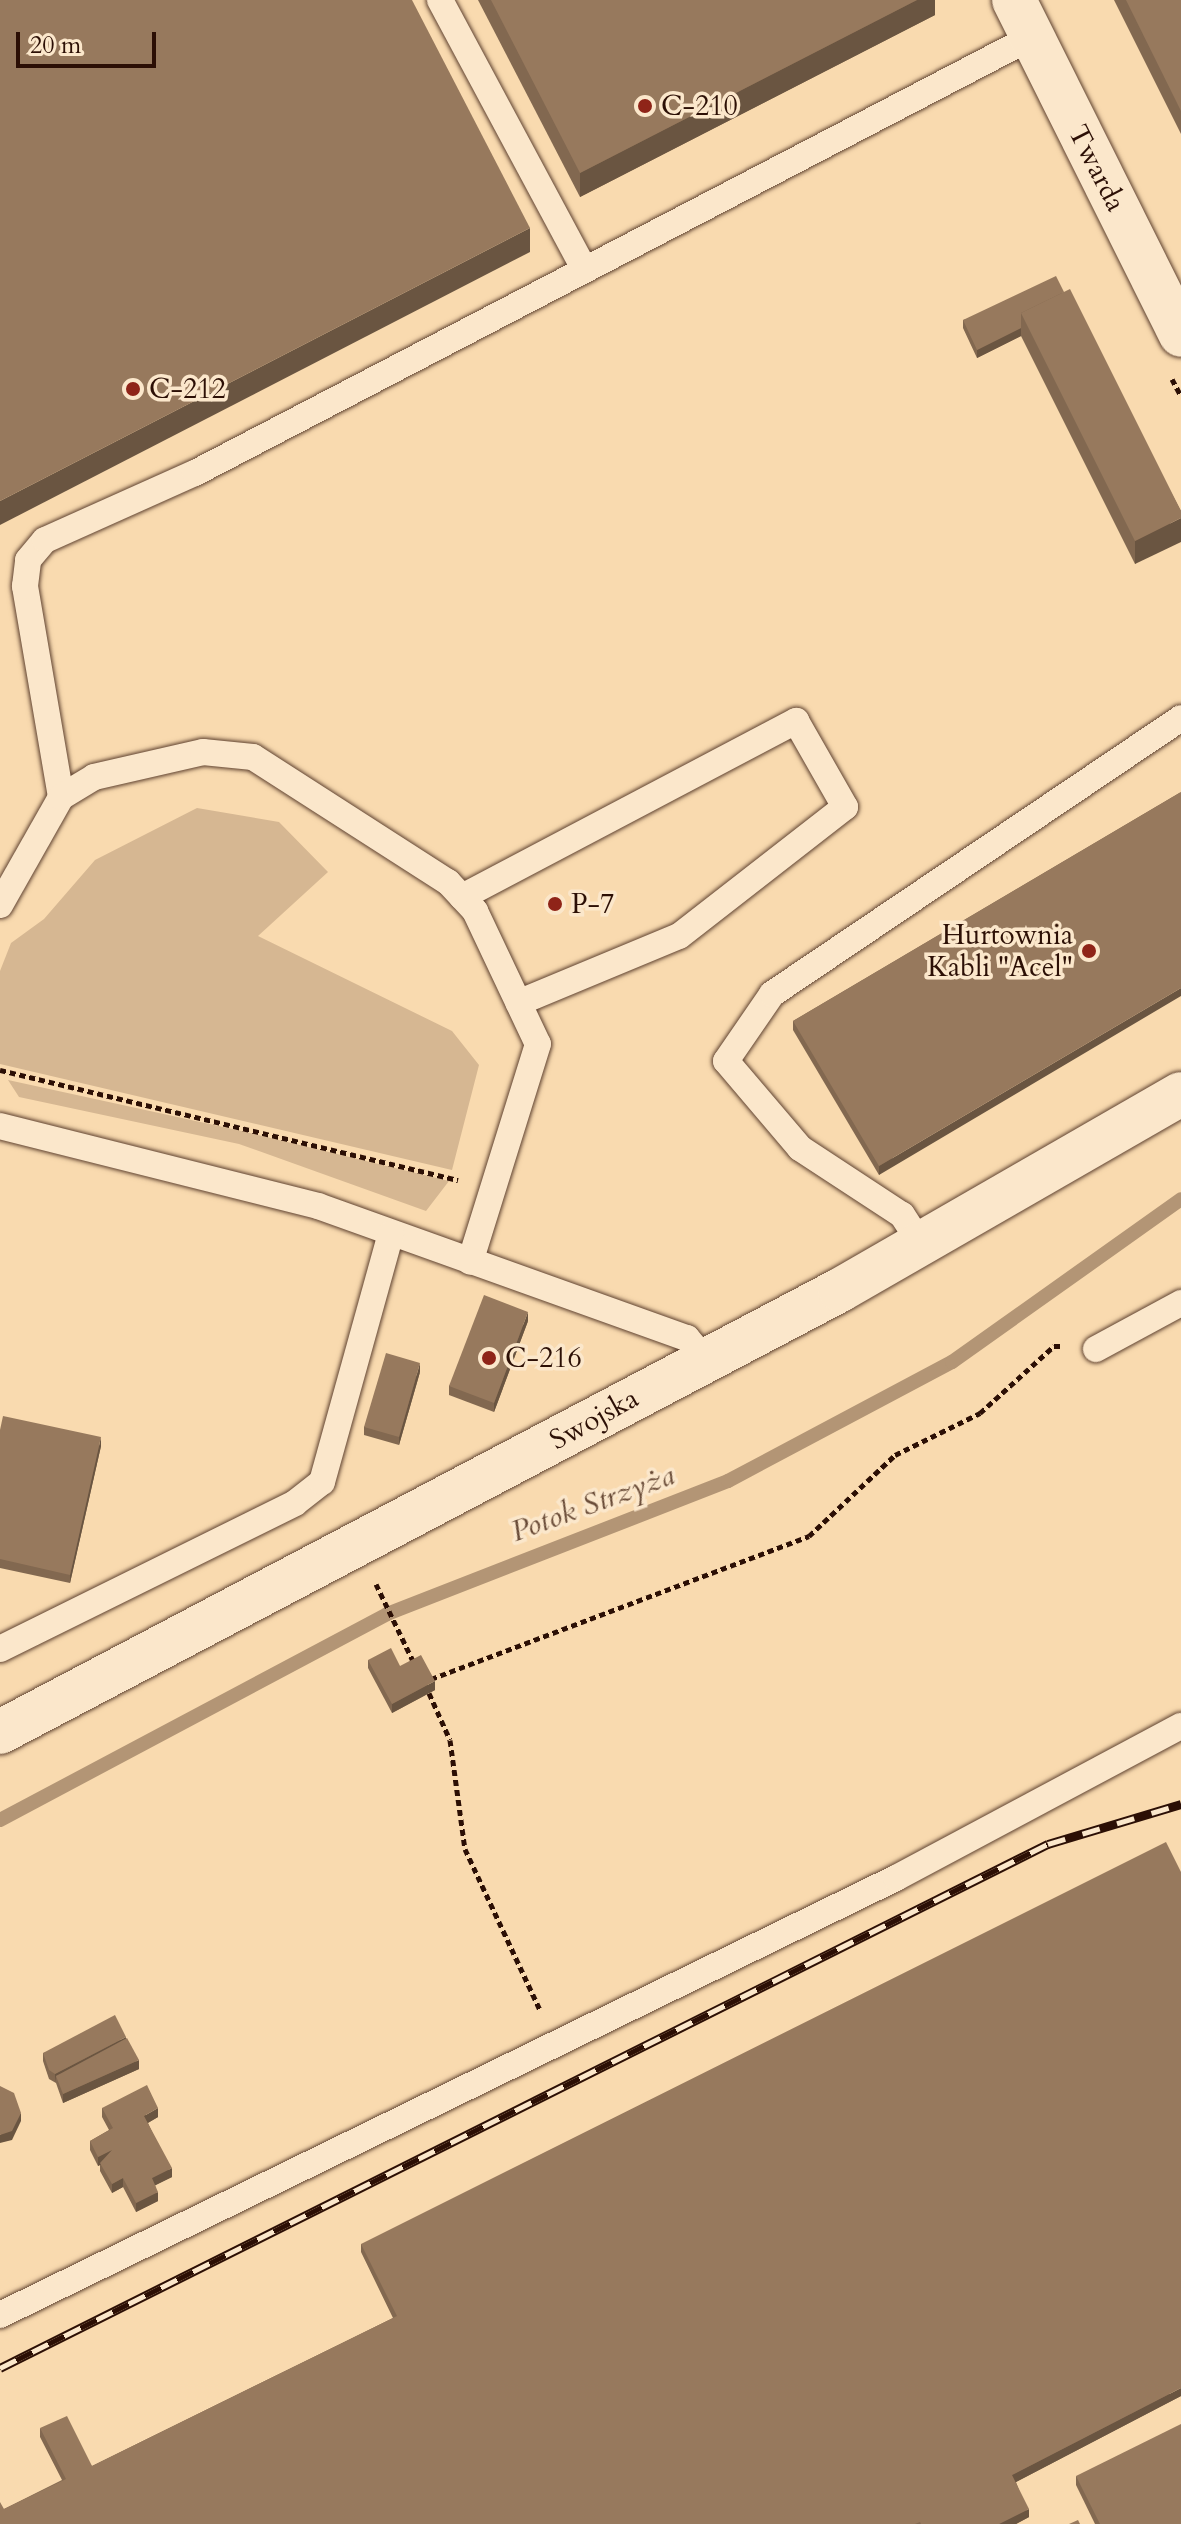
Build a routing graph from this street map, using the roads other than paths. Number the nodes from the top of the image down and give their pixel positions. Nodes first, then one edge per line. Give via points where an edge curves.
1 (440, 0) edge
2 (1023, 18) edge
3 (585, 270) junction
4 (1181, 335) edge
5 (1181, 718) edge
6 (61, 797) junction
7 (462, 897) junction
8 (0, 905) edge
9 (518, 1003) junction
10 (1181, 1094) edge
11 (0, 1126) edge
12 (391, 1233) junction
13 (921, 1244) junction
14 (470, 1262) junction
15 (1181, 1303) edge
16 (1096, 1349) road end
17 (704, 1358) junction
18 (0, 1649) edge
19 (1181, 1726) edge
20 (0, 1732) edge
21 (0, 2315) edge

1 - 3 lane
2 - 3 lane
2 - 4 street, Twarda
3 - 6 lane via 195,473 45,540 28,560 25,586
5 - 13 lane via 772,994 726,1061 800,1148 902,1215
6 - 7 lane via 94,777 203,752 253,757
6 - 8 lane
7 - 9 lane
7 - 9 lane via 796,721 845,807 679,936
9 - 14 lane via 538,1044
10 - 13 street, Swojska
11 - 12 lane via 304,1202
12 - 14 lane
12 - 18 lane via 322,1482 295,1503
13 - 17 street, Swojska
14 - 17 lane via 687,1338
15 - 16 lane
17 - 20 street, Swojska via 447,1502
19 - 21 lane via 896,1878

